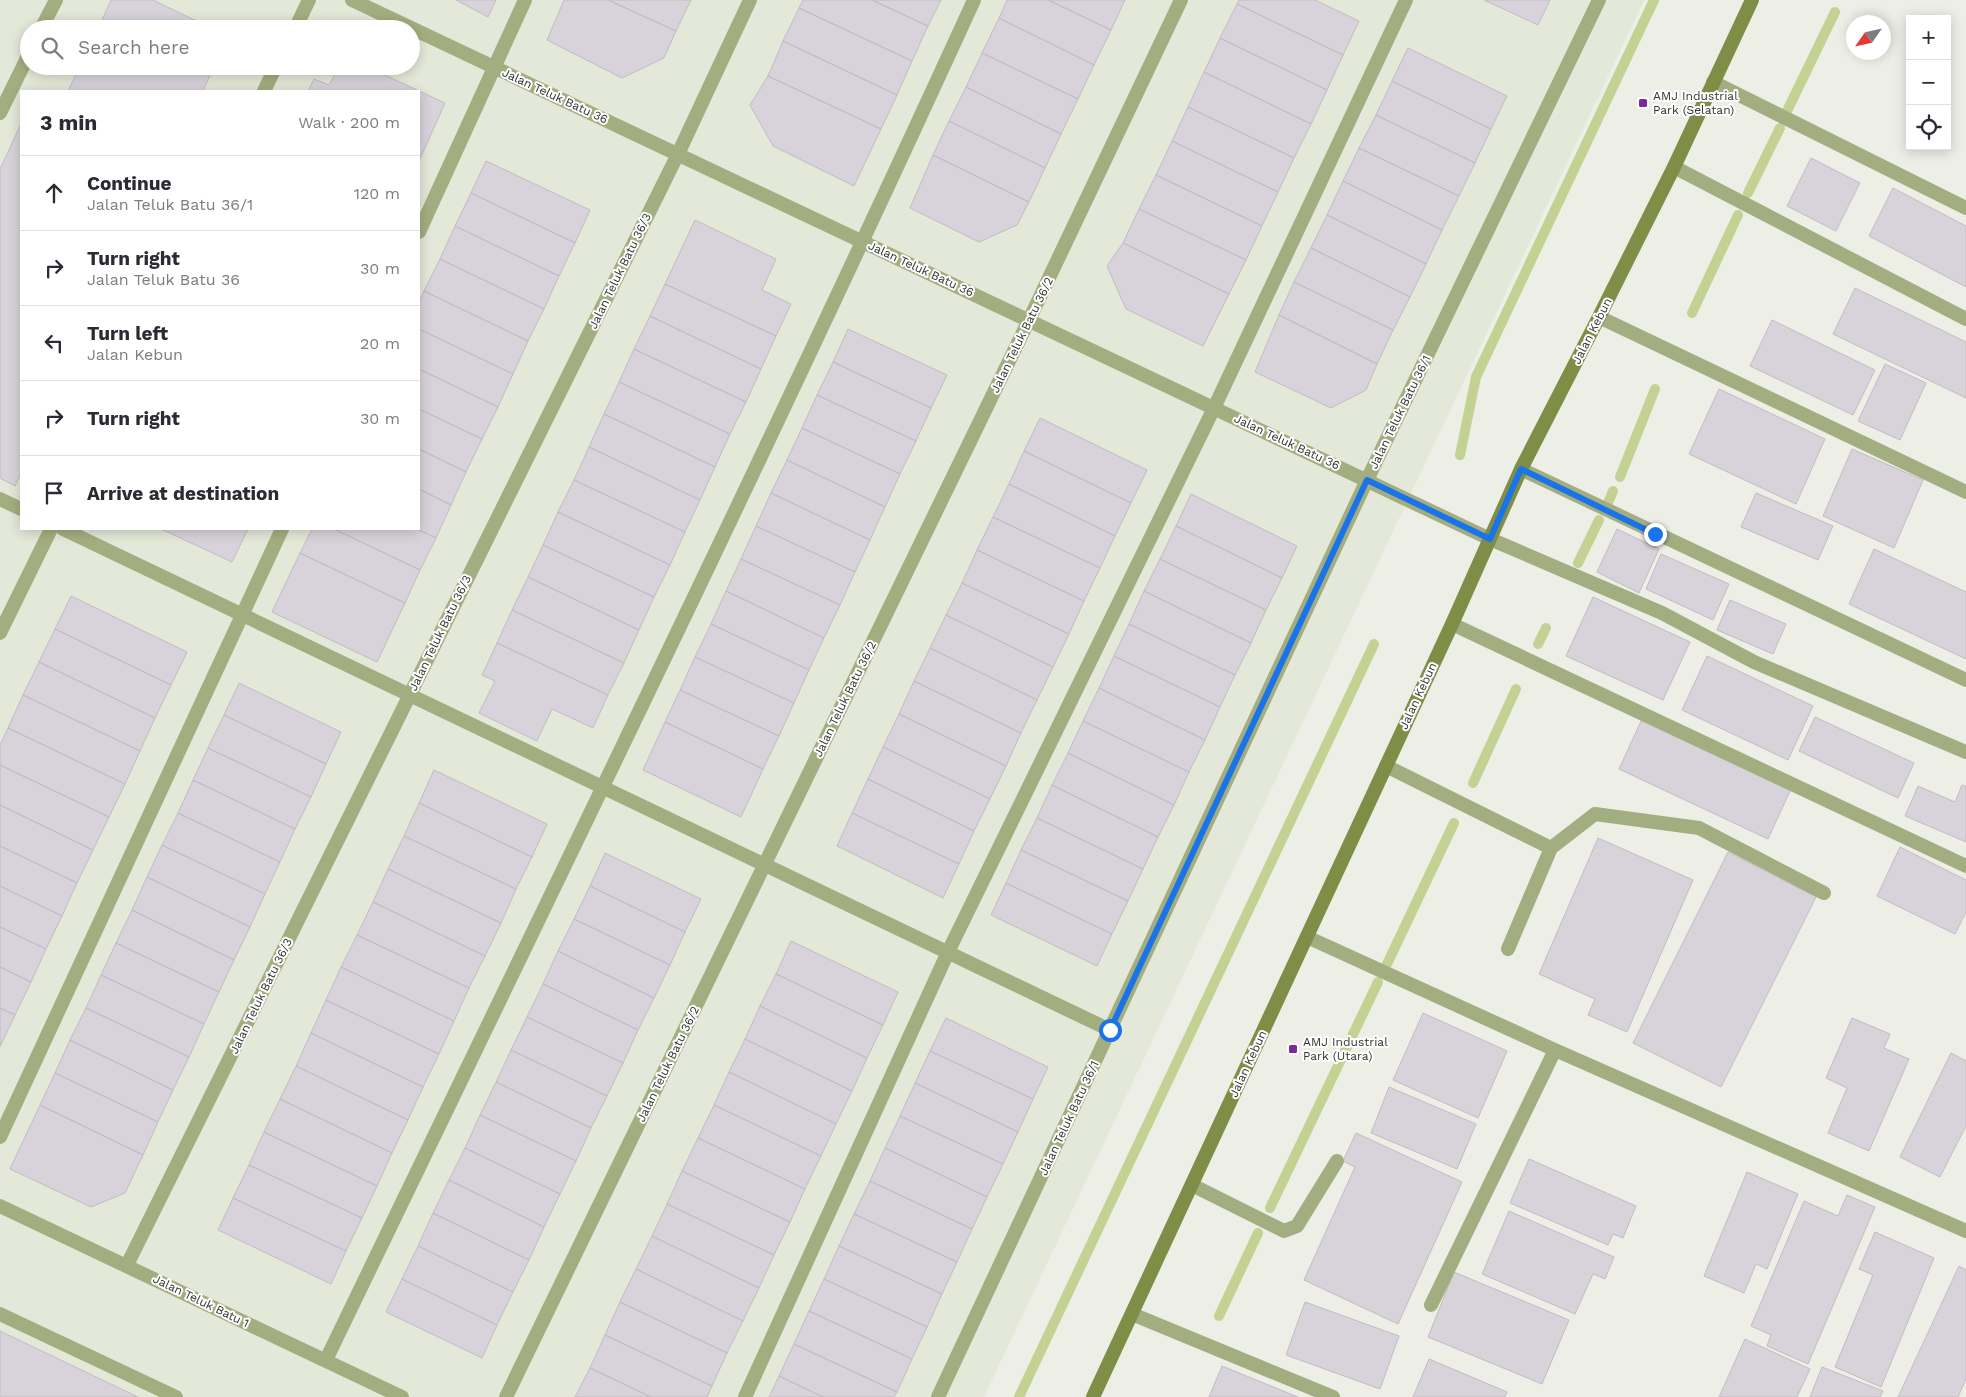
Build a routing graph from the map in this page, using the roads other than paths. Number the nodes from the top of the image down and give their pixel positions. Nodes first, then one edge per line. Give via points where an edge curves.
1 (56, 0) edge
2 (309, 0) edge
3 (352, 0) edge
4 (524, 0) edge
5 (750, 0) edge
6 (974, 0) edge
7 (1181, 0) edge
8 (1406, 0) edge
9 (1599, 0) edge
10 (1752, 0) edge
11 (46, 20) edge
12 (299, 20) edge
13 (394, 20) edge
14 (420, 32) edge
15 (494, 67) junction
16 (20, 72) edge
17 (272, 75) edge
18 (1714, 82) junction
19 (264, 90) edge
20 (0, 113) edge
21 (678, 154) junction
22 (1674, 167) junction
23 (1966, 208) edge
24 (420, 230) edge
25 (863, 242) junction
26 (1599, 317) junction
27 (1966, 319) edge
28 (1029, 320) junction
29 (1214, 408) junction
30 (1521, 469) junction
31 (1367, 480) junction
32 (1966, 492) edge
33 (0, 499) edge
34 (20, 509) edge
35 (51, 530) edge
36 (65, 530) edge
37 (282, 530) edge
38 (1490, 539) junction
39 (243, 615) junction
40 (1452, 624) junction
41 (0, 633) edge
42 (1966, 680) edge
43 (410, 695) junction
44 (1966, 752) edge
45 (1386, 766) junction
46 (603, 787) junction
47 (1551, 848) junction
48 (765, 864) junction
49 (1966, 866) edge
50 (1824, 893) dead end
51 (1307, 937) junction
52 (1508, 949) dead end
53 (948, 952) junction
54 (1110, 1030) junction
55 (1556, 1050) junction
56 (0, 1137) edge
57 (1337, 1161) dead end
58 (1192, 1185) junction
59 (0, 1206) edge
60 (1966, 1231) edge
61 (127, 1265) junction
62 (1431, 1305) dead end
63 (0, 1314) edge
64 (1132, 1314) junction
65 (326, 1360) junction
66 (176, 1397) edge
67 (402, 1397) edge
68 (506, 1397) edge
69 (745, 1397) edge
70 (938, 1397) edge
71 (1093, 1397) edge
72 (1333, 1397) edge

1 - 11 street
2 - 12 street
3 - 13 street, Jalan Teluk Batu 36
4 - 15 street
5 - 21 street, Jalan Teluk Batu 36/3
6 - 25 street
7 - 28 street, Jalan Teluk Batu 36/2
8 - 29 street
9 - 31 street, Jalan Teluk Batu 36/1
10 - 18 main road, Jalan Kebun
14 - 15 street, Jalan Teluk Batu 36
15 - 21 street, Jalan Teluk Batu 36
15 - 24 street
16 - 20 street
17 - 19 street
18 - 22 main road, Jalan Kebun
18 - 23 street
21 - 25 street, Jalan Teluk Batu 36
21 - 43 street, Jalan Teluk Batu 36/3
22 - 26 main road, Jalan Kebun
22 - 27 street
25 - 28 street, Jalan Teluk Batu 36
25 - 46 street
26 - 30 main road, Jalan Kebun
26 - 32 street
28 - 29 street, Jalan Teluk Batu 36
28 - 48 street, Jalan Teluk Batu 36/2
29 - 31 street, Jalan Teluk Batu 36
29 - 53 street
30 - 38 main road, Jalan Kebun
30 - 42 street
31 - 38 street, Jalan Teluk Batu 36
31 - 54 street, Jalan Teluk Batu 36/1
33 - 34 street
35 - 41 street
36 - 39 street
37 - 39 street
38 - 40 main road, Jalan Kebun
38 - 44 street, Jalan Teluk Batu 36 via 1662,613 1754,662
39 - 43 street
39 - 56 street
40 - 45 main road, Jalan Kebun
40 - 49 street
43 - 46 street
43 - 61 street, Jalan Teluk Batu 36/3
45 - 47 street
45 - 51 main road, Jalan Kebun
46 - 48 street
46 - 65 street
47 - 50 street via 1595,814 1699,828
47 - 52 street
48 - 53 street
48 - 68 street, Jalan Teluk Batu 36/2
51 - 55 street
51 - 58 main road, Jalan Kebun
53 - 54 street
53 - 69 street
54 - 70 street, Jalan Teluk Batu 36/1
55 - 60 street
55 - 62 street
57 - 58 street via 1297,1226 1284,1231
58 - 64 main road, Jalan Kebun
59 - 61 street, Jalan Teluk Batu 1
61 - 65 street, Jalan Teluk Batu 1
63 - 66 street
64 - 71 main road, Jalan Kebun
64 - 72 street
65 - 67 street, Jalan Teluk Batu 1

